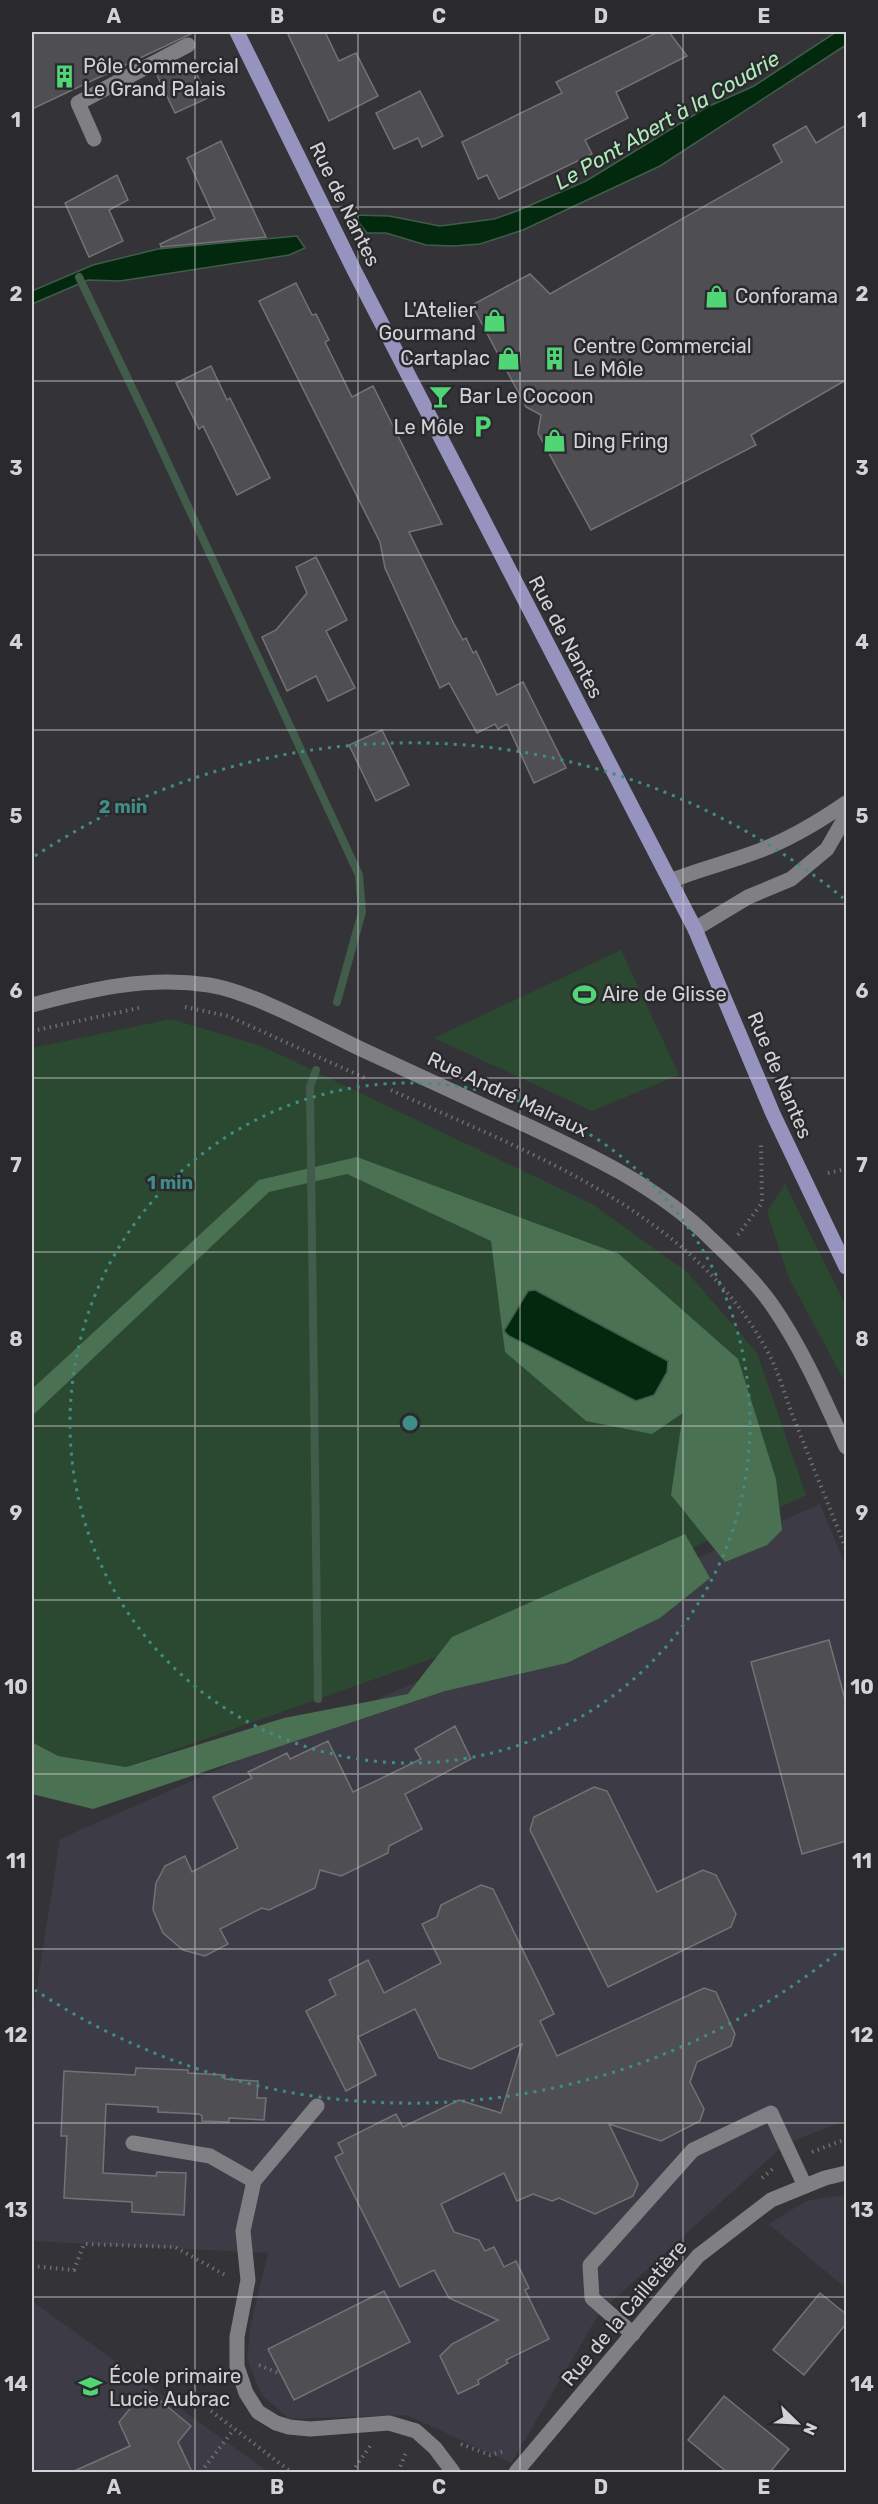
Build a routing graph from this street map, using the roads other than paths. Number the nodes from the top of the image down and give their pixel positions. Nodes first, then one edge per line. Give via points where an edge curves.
1 (237, 32) edge
2 (188, 45) dead end
3 (94, 138) dead end
4 (846, 803) edge
5 (846, 816) edge
6 (670, 881) junction
7 (695, 929) junction
8 (32, 1005) edge
9 (846, 1267) edge
10 (846, 1447) edge
11 (317, 2106) dead end
12 (133, 2143) dead end
13 (846, 2173) edge
14 (254, 2181) junction
15 (805, 2186) junction
16 (633, 2334) junction
17 (453, 2472) edge
18 (516, 2472) edge

1 - 6 main road, Rue de Nantes via 354,270
2 - 3 street via 78,103
4 - 6 street via 812,827 753,854
5 - 7 street via 827,849 791,879 748,897
6 - 7 main road, Rue de Nantes
7 - 9 main road, Rue de Nantes via 773,1114
8 - 10 street, Rue André Malraux via 93,988 139,982 212,986 281,1012 590,1155 651,1191 693,1222 772,1304
11 - 14 street
12 - 14 street via 210,2156
13 - 15 street, Rue de la Cailletière
14 - 17 street via 243,2231 248,2280 237,2337 237,2366 246,2393 258,2412 289,2427 389,2423 416,2431
15 - 16 street, Rue de la Cailletière via 771,2200 698,2256
15 - 16 street via 771,2113 693,2150 590,2265 592,2298
16 - 18 street, Rue de la Cailletière

